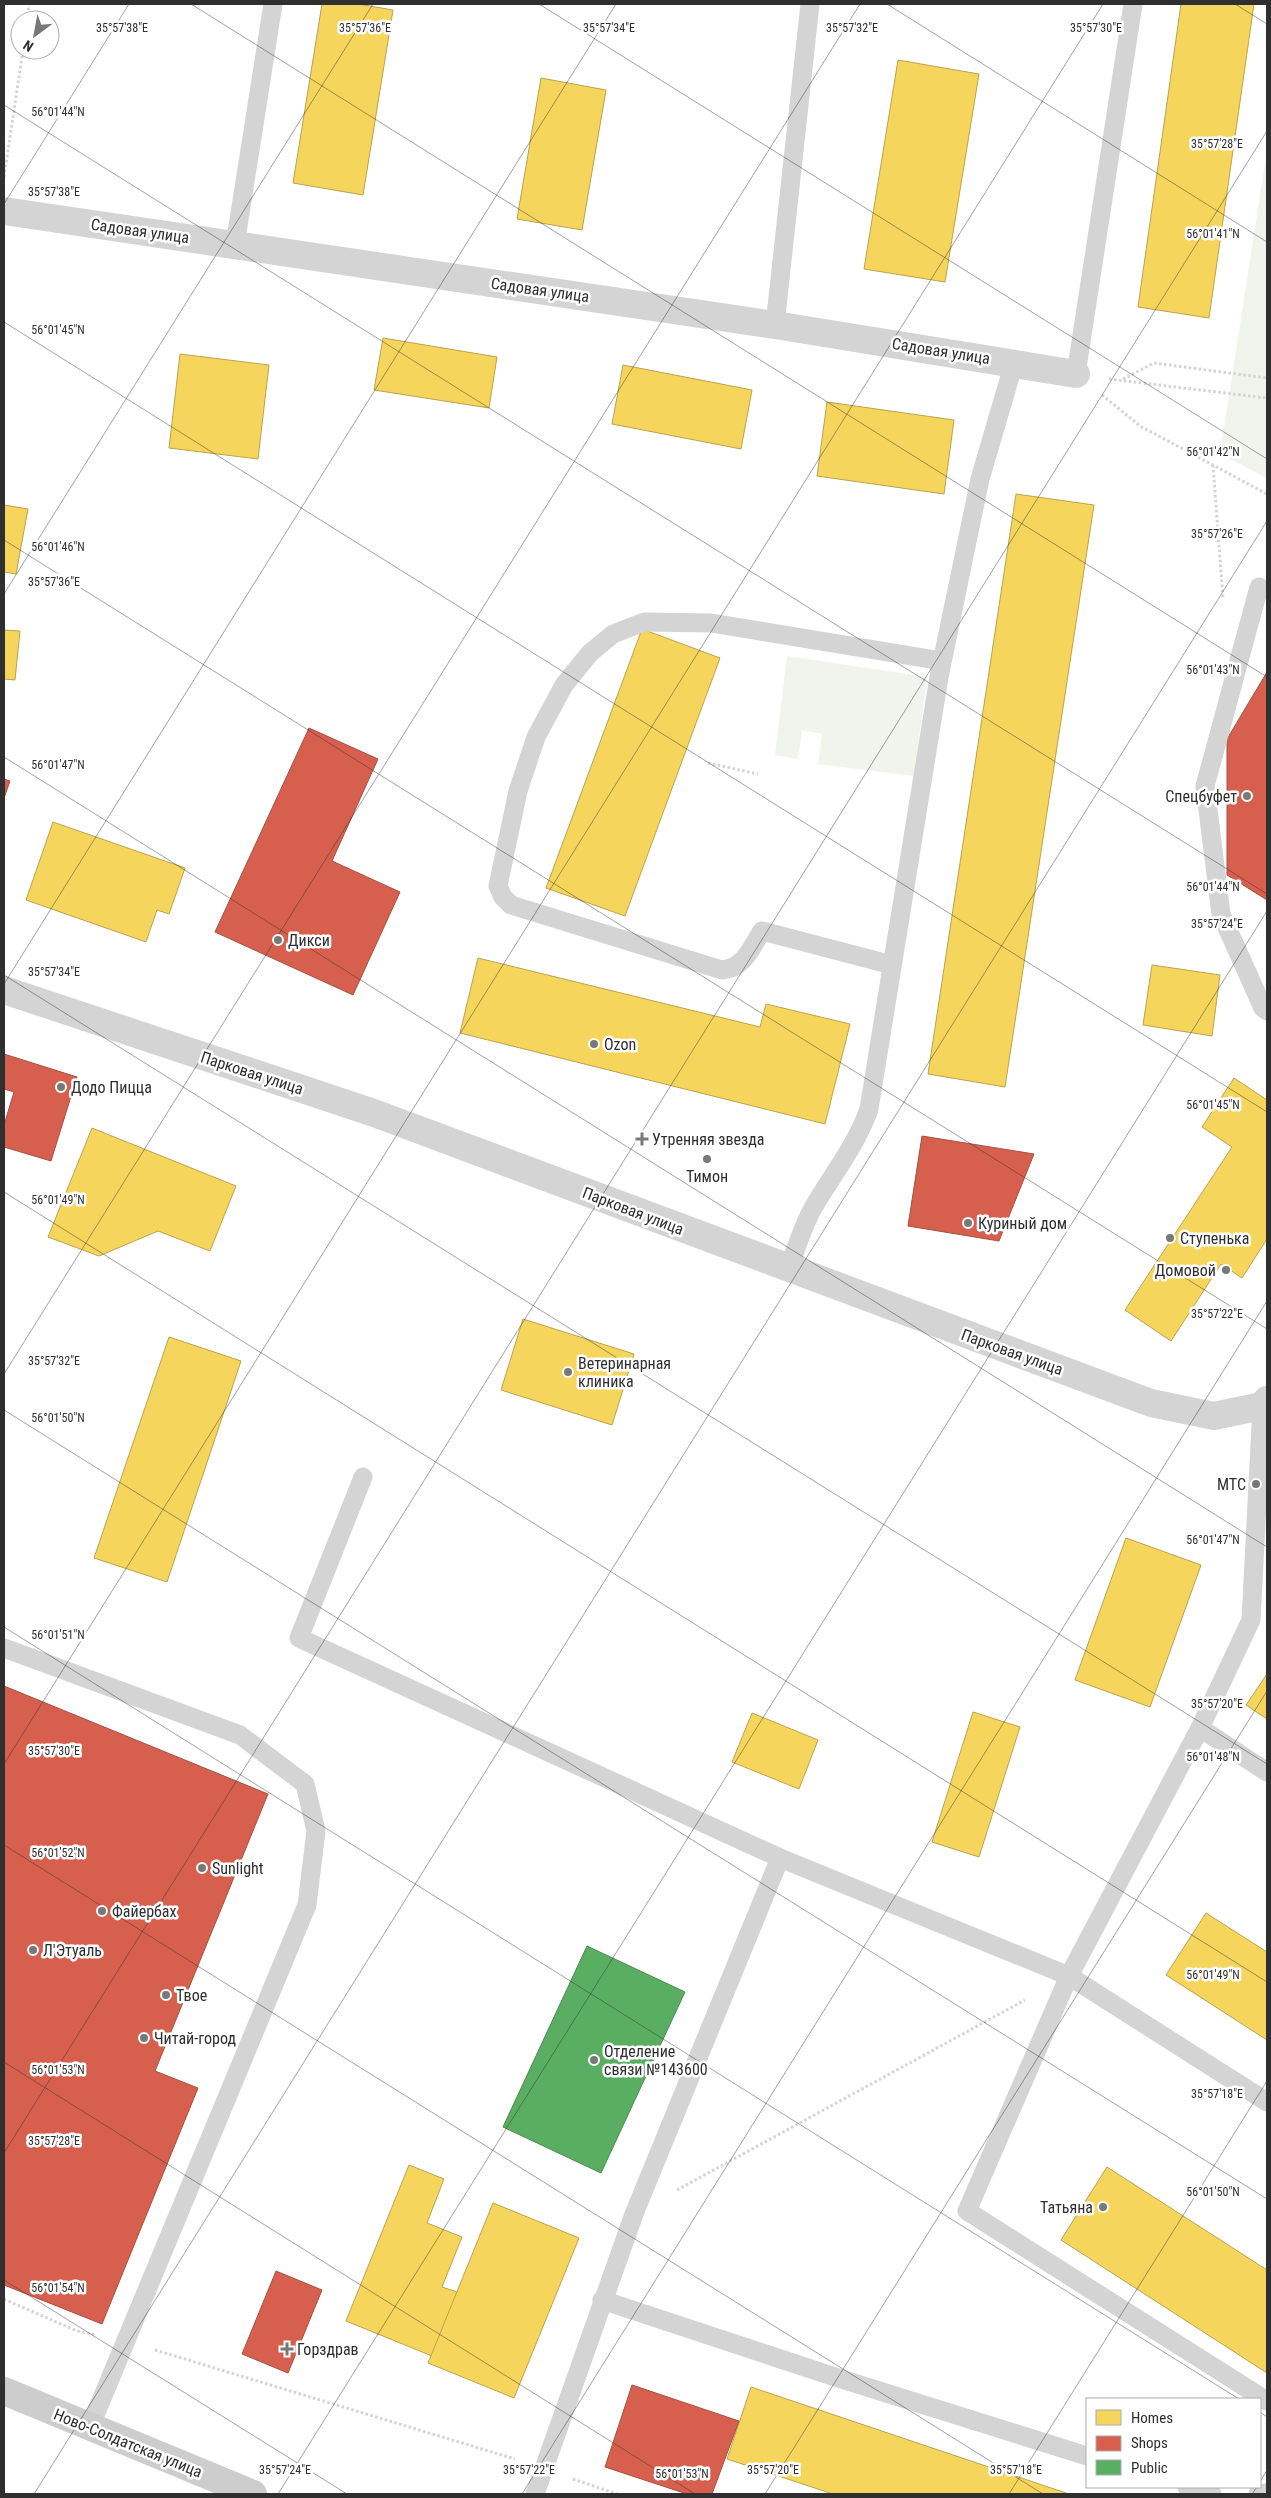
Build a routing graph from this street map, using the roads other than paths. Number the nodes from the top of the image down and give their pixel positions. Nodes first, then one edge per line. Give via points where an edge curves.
1 (273, 4) edge
2 (810, 4) edge
3 (1133, 4) edge
4 (4, 211) edge
5 (235, 245) junction
6 (775, 325) junction
7 (1014, 363) junction
8 (1076, 374) joint
9 (1259, 587) dead end
10 (942, 661) junction
11 (892, 965) junction
12 (4, 990) edge
13 (1267, 1011) edge
14 (789, 1270) junction
15 (1265, 1403) edge
16 (363, 1477) dead end
17 (4, 1648) edge
18 (1200, 1728) junction
19 (1267, 1772) edge
20 (780, 1858) junction
21 (1069, 1976) junction
22 (1267, 2102) edge
23 (602, 2300) junction
24 (4, 2391) edge
25 (1267, 2401) edge
26 (90, 2427) junction
27 (1086, 2456) edge
28 (1191, 2488) edge
29 (1267, 2493) edge
30 (253, 2494) edge
31 (535, 2494) edge
32 (1212, 2494) edge
33 (1258, 2494) edge

1 - 5 lane
2 - 6 lane
3 - 8 lane
4 - 5 street, Садовая улица
5 - 6 street, Садовая улица
6 - 7 street, Садовая улица
7 - 8 street, Садовая улица
7 - 10 lane via 980,479
9 - 13 lane via 1206,786 1221,914
10 - 11 lane
10 - 11 lane via 711,623 644,622 614,634 590,653 564,686 536,737 518,791 498,886 511,905 722,970 734,969 744,960 762,931
11 - 14 lane via 866,1118 803,1227
12 - 14 street, Парковая улица via 374,1114
14 - 15 street, Парковая улица via 1151,1403 1214,1416
15 - 18 lane via 1251,1620
16 - 20 lane via 299,1638
17 - 26 lane via 240,1735 305,1784 316,1831 307,1905
18 - 19 lane
18 - 21 lane
20 - 21 lane
20 - 23 lane
21 - 22 lane
21 - 25 lane via 967,2211
23 - 27 lane
23 - 31 lane
24 - 26 main road, Ново-Солдатская улица
26 - 30 main road, Ново-Солдатская улица
28 - 32 lane
29 - 33 lane

